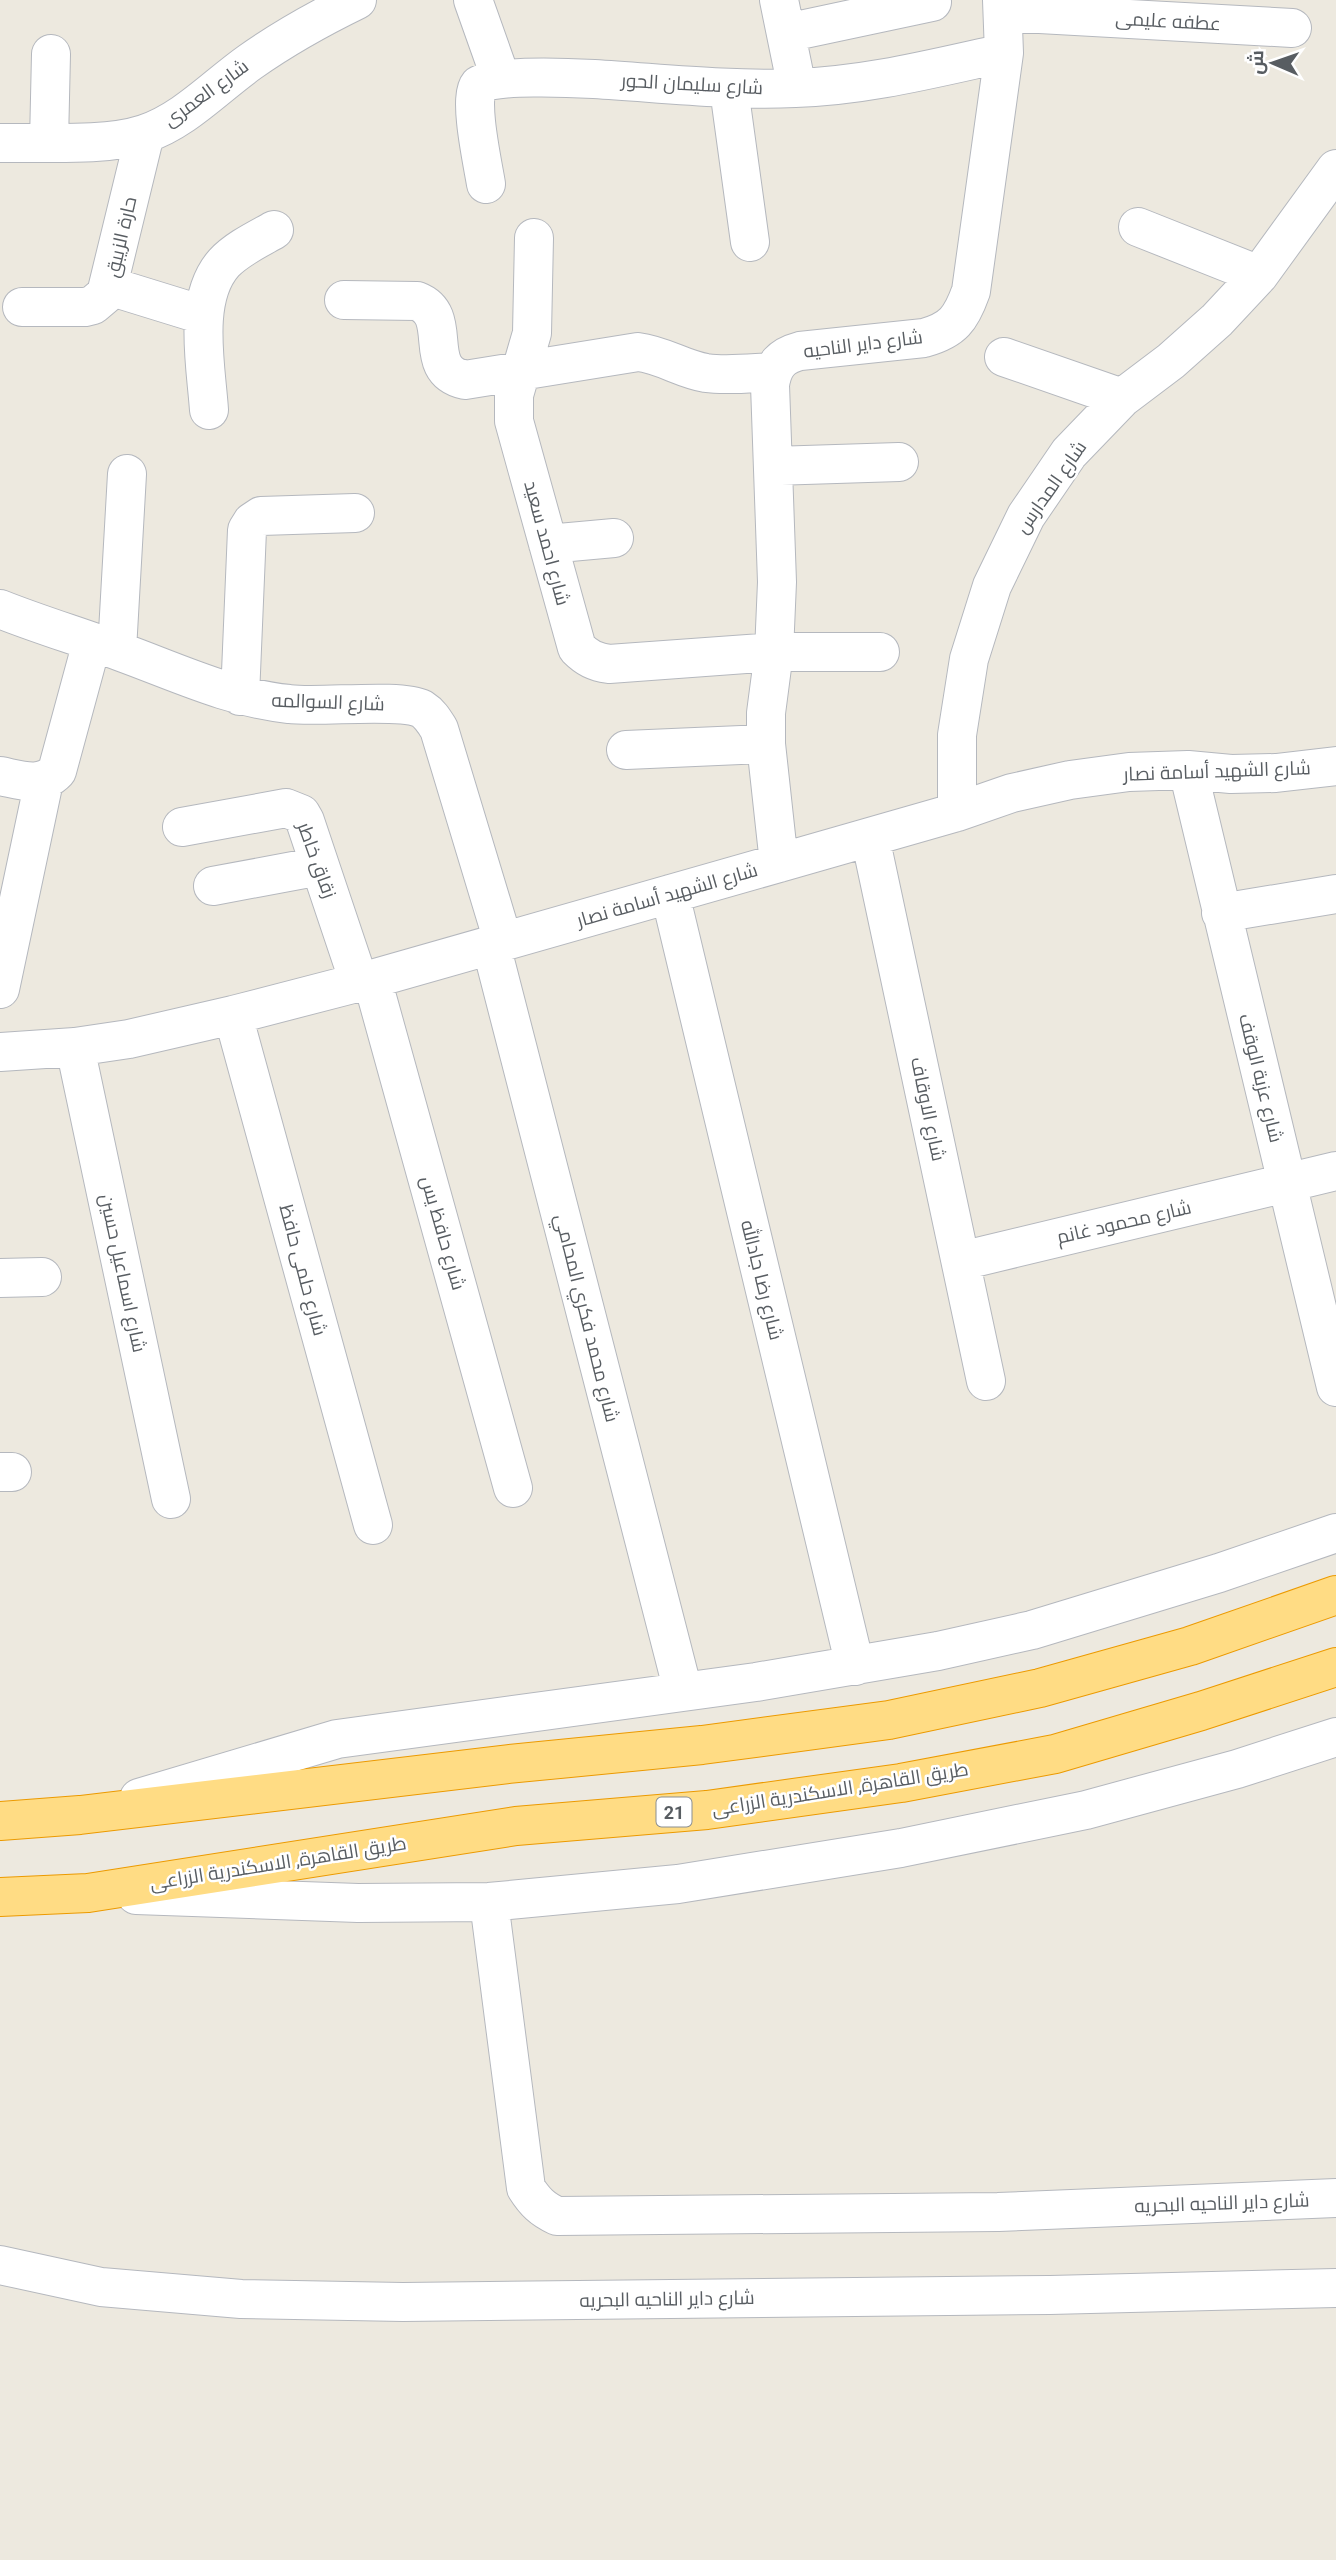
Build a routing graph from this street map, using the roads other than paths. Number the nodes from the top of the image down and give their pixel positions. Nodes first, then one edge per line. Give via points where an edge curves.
1 (356, 0) edge
2 (473, 0) edge
3 (932, 2) edge
4 (1003, 6) edge
5 (783, 17) edge
6 (1292, 28) dead end
7 (1004, 53) junction
8 (51, 54) dead end
9 (501, 79) junction
10 (729, 89) junction
11 (797, 89) junction
12 (145, 134) junction
13 (49, 142) junction
14 (0, 143) edge
15 (1336, 169) edge
16 (486, 184) dead end
17 (1138, 227) dead end
18 (274, 230) dead end
19 (534, 238) dead end
20 (750, 242) dead end
21 (1259, 275) junction
22 (109, 286) junction
23 (344, 300) dead end
24 (22, 307) dead end
25 (203, 315) junction
26 (1004, 357) dead end
27 (519, 370) junction
28 (772, 372) junction
29 (1122, 398) junction
30 (209, 410) dead end
31 (899, 462) dead end
32 (773, 466) junction
33 (127, 474) dead end
34 (355, 513) dead end
35 (614, 538) dead end
36 (548, 544) junction
37 (0, 609) edge
38 (104, 646) junction
39 (774, 652) junction
40 (880, 652) dead end
41 (240, 696) junction
42 (766, 744) junction
43 (626, 750) dead end
44 (1336, 766) edge
45 (1188, 770) junction
46 (0, 776) edge
47 (44, 781) junction
48 (957, 812) junction
49 (182, 827) dead end
50 (870, 836) junction
51 (779, 863) junction
52 (320, 866) junction
53 (212, 886) dead end
54 (670, 894) junction
55 (1336, 894) edge
56 (1221, 913) junction
57 (497, 943) junction
58 (365, 980) junction
59 (0, 989) edge
60 (233, 1015) junction
61 (75, 1047) junction
62 (7, 1049) edge
63 (1336, 1171) edge
64 (1287, 1183) junction
65 (961, 1261) junction
66 (41, 1277) dead end
67 (0, 1278) edge
68 (986, 1381) dead end
69 (1336, 1387) edge
70 (513, 1488) dead end
71 (171, 1499) dead end
72 (373, 1525) dead end
73 (1336, 1533) edge
74 (1336, 1595) edge
75 (855, 1666) junction
76 (1336, 1667) edge
77 (683, 1691) junction
78 (1336, 1737) edge
79 (80, 1815) junction
80 (0, 1821) edge
81 (88, 1893) junction
82 (0, 1897) edge
83 (489, 1902) junction
84 (1336, 2198) edge
85 (0, 2265) edge
86 (1336, 2288) edge

1 - 12 street, شارع العمرى via 251,61 165,125
2 - 9 street
3 - 5 street
4 - 6 street, عطفه عليمى
4 - 7 street, شارع داير الناحيه
5 - 11 street
7 - 11 street, شارع سليمان الحور via 865,82
7 - 28 street, شارع داير الناحيه via 971,291 955,323 924,338 788,354
8 - 13 street
9 - 10 street, شارع سليمان الحور via 590,79
9 - 16 street via 485,81 475,93
10 - 11 street, شارع سليمان الحور
10 - 20 street
12 - 13 street, شارع العمرى
12 - 22 street, حارة الزيبق
13 - 14 street, شارع العمرى
15 - 21 street, شارع المدارس
17 - 21 street
18 - 25 street via 224,263 209,287
19 - 27 street, شارع احمد سعيد via 532,333
21 - 29 street, شارع المدارس via 1217,320
22 - 24 street, حارة الزيبق via 93,305
22 - 25 street
23 - 27 street via 425,304 435,317 441,363 455,378
25 - 30 street
26 - 29 street
27 - 28 street via 638,352 708,373
27 - 36 street, شارع احمد سعيد via 513,421
28 - 32 street
29 - 48 street, شارع المدارس via 1069,453 1026,516 992,586 969,659 957,735
31 - 32 street
32 - 39 street
33 - 38 street
34 - 41 street via 261,516 247,530
35 - 36 street
36 - 39 street, شارع احمد سعيد via 572,636 586,657 609,664
37 - 38 street, شارع السوالمه
38 - 41 street, شارع السوالمه
38 - 47 street via 61,764
39 - 40 street, شارع احمد سعيد
39 - 42 street via 765,713
41 - 57 street, شارع السوالمه via 290,705 412,705 433,718
42 - 43 street
42 - 51 street
44 - 45 street, شارع الشهيد أسامة نصار via 1276,773
45 - 48 street, شارع الشهيد أسامة نصار via 1070,780
45 - 56 street, شارع عزبة الوقف
46 - 47 street
47 - 59 street
48 - 50 street, شارع الشهيد أسامة نصار
49 - 52 street, زقاق خاطر via 293,810 305,821
50 - 51 street, شارع الشهيد أسامة نصار
50 - 65 street, شارع الاوقاف
51 - 54 street, شارع الشهيد أسامة نصار
52 - 53 street
52 - 58 street, زقاق خاطر
54 - 57 street, شارع الشهيد أسامة نصار
54 - 75 street, شارع رضا جادالله
55 - 56 street
56 - 64 street, شارع عزبة الوقف
57 - 58 street, شارع الشهيد أسامة نصار
57 - 77 street, شارع محمد فكري المحامي
58 - 60 street, شارع الشهيد أسامة نصار
58 - 70 street, شارع حافظ يس
60 - 61 street, شارع الشهيد أسامة نصار
60 - 72 street, شارع حلمى حافظ
61 - 62 street, شارع الشهيد أسامة نصار
61 - 71 street, شارع اسماعيل حسين
63 - 64 street, شارع محمود غانم
64 - 65 street, شارع محمود غانم
64 - 69 street, شارع عزبة الوقف
65 - 68 street, شارع الاوقاف
66 - 67 street
73 - 75 street via 1032,1630
74 - 79 highway via 1177,1650 1040,1688 889,1720
75 - 77 street
76 - 81 highway, طريق القاهرة, الاسكندرية الزراعى / 21 via 1055,1754 901,1783 707,1810 516,1826
77 - 79 street via 337,1739
78 - 83 street via 1086,1810 901,1847 678,1884
79 - 80 highway
81 - 82 highway, طريق القاهرة, الاسكندرية الزراعى / 21
81 - 83 street via 358,1903
83 - 84 street, شارع داير الناحيه البحريه via 526,2188 534,2201 557,2216 998,2212
85 - 86 street, شارع داير الناحيه البحريه via 100,2287 241,2299 376,2302

